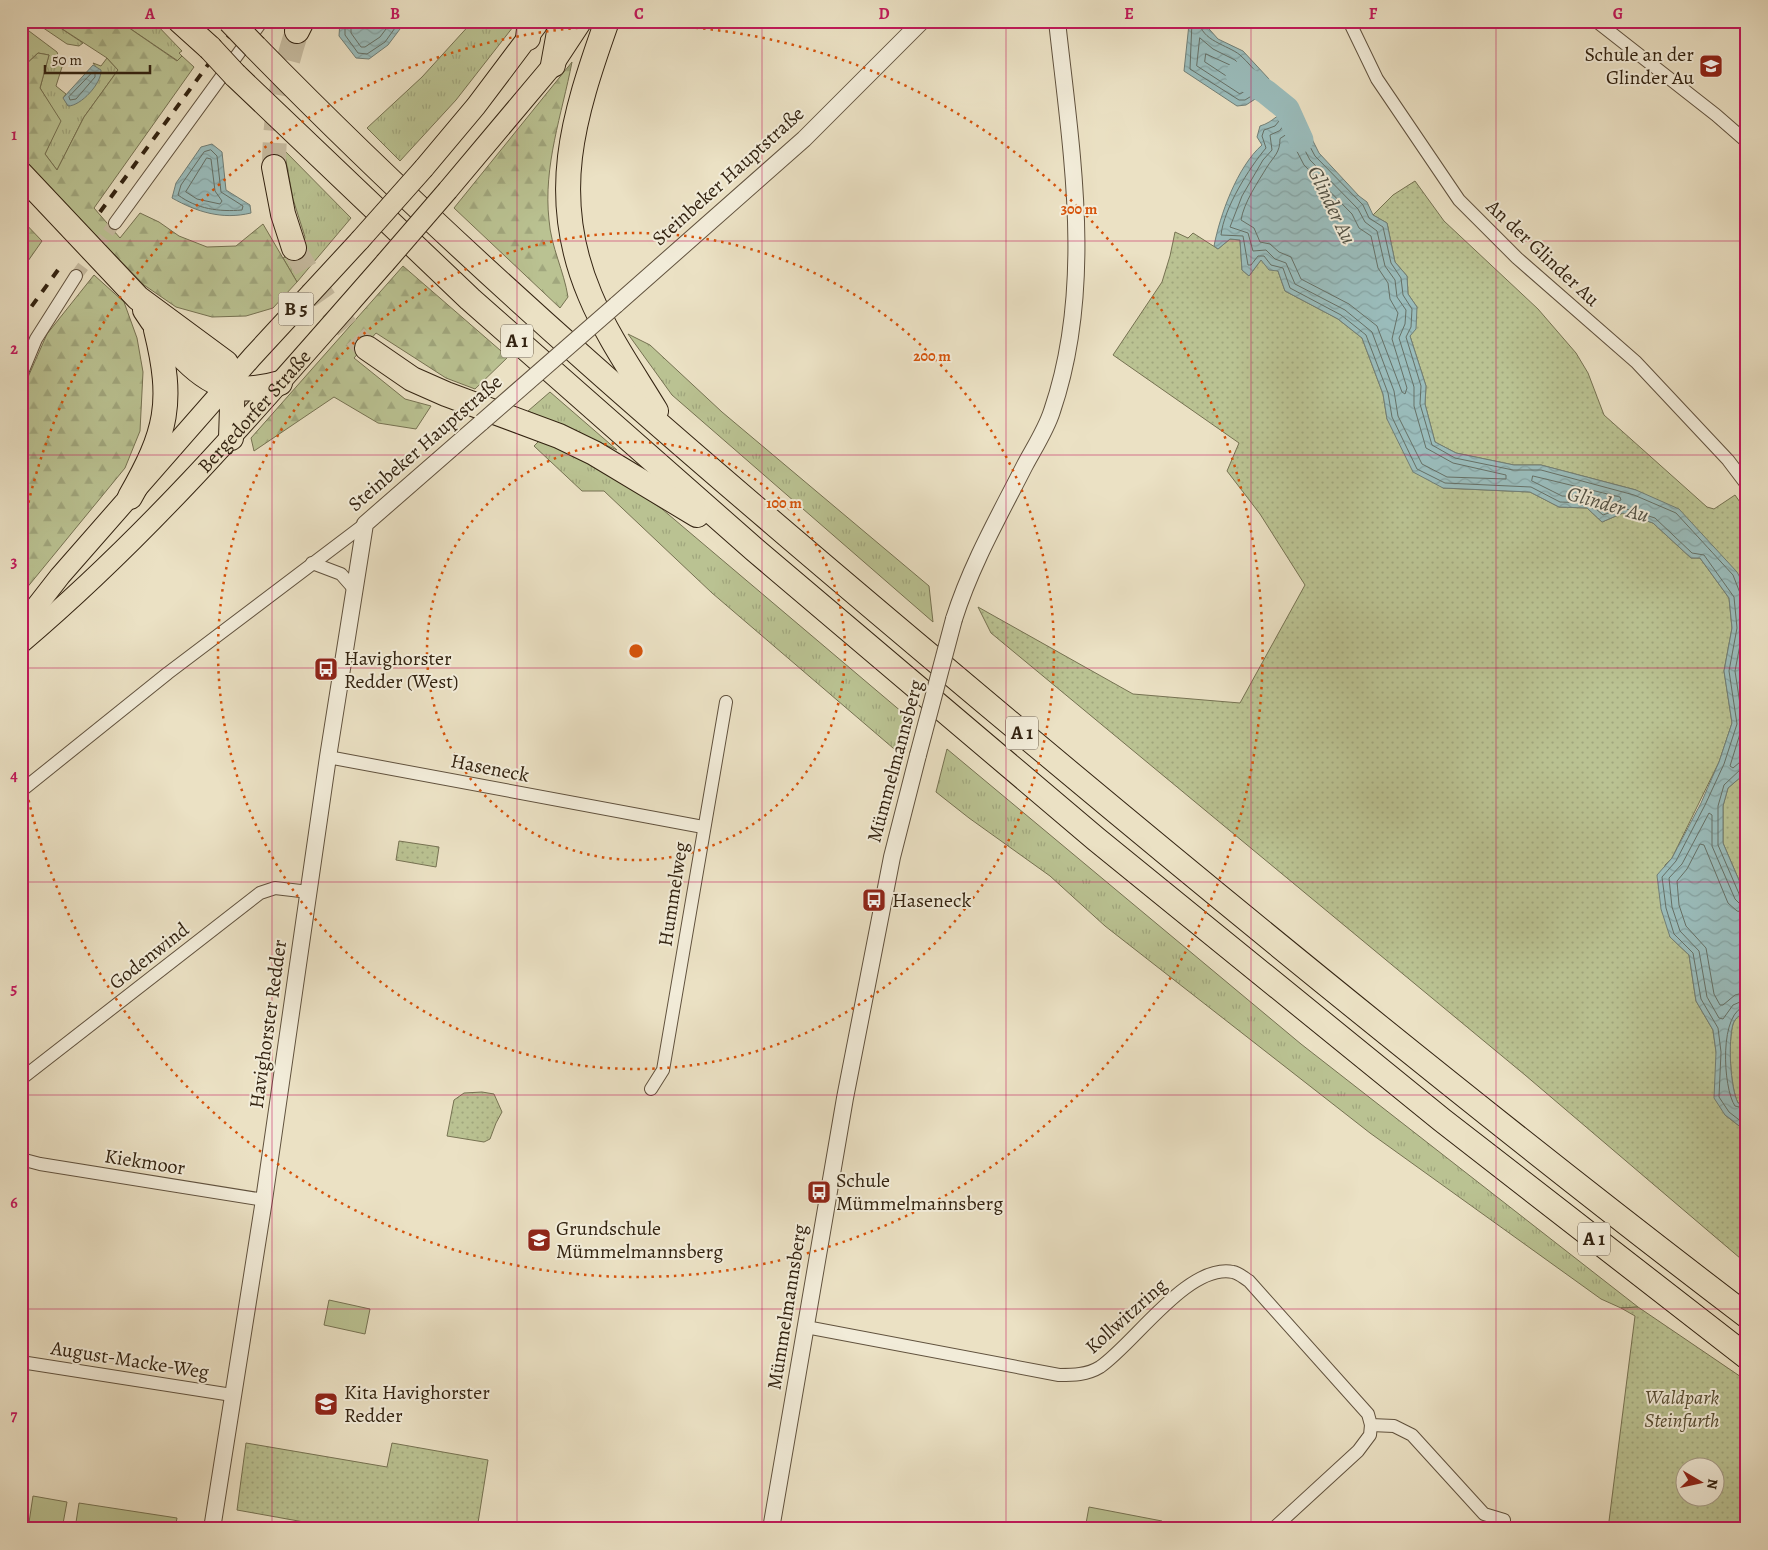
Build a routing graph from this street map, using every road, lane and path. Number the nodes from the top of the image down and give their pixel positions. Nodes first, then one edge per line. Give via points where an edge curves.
1 (180, 21) edge
2 (230, 21) edge
3 (262, 21) edge
4 (561, 21) edge
5 (582, 21) edge
6 (607, 21) edge
7 (922, 21) edge
8 (1057, 21) edge
9 (1349, 21) edge
10 (1596, 21) edge
11 (533, 27) edge
12 (553, 65) junction
13 (1747, 142) edge
14 (274, 166) tunnel mouth
15 (21, 174) edge
16 (115, 223) tunnel mouth
17 (294, 248) tunnel mouth
18 (76, 276) tunnel mouth
19 (138, 298) junction
20 (156, 328) junction
21 (367, 348) tunnel mouth
22 (21, 375) edge
23 (280, 383) junction
24 (231, 385) junction
25 (669, 432) junction
26 (231, 438) junction
27 (1747, 486) edge
28 (130, 497) junction
29 (365, 524) junction
30 (755, 550) junction
31 (312, 563) junction
32 (354, 590) junction
33 (21, 626) edge
34 (21, 643) edge
35 (726, 702) dead end
36 (328, 757) junction
37 (21, 791) edge
38 (703, 827) junction
39 (309, 892) junction
40 (21, 1079) edge
41 (651, 1089) dead end
42 (21, 1159) edge
43 (264, 1200) junction
44 (1747, 1316) edge
45 (806, 1327) junction
46 (1747, 1357) edge
47 (21, 1362) edge
48 (232, 1395) junction
49 (1371, 1425) junction
50 (1504, 1520) dead end
51 (212, 1529) edge
52 (771, 1529) edge
53 (1273, 1529) edge

1 - 30 highway, A 1, bridge via 470,299
2 - 25 highway, A 1, bridge via 487,270
3 - 16 street
4 - 12 highway
5 - 12 main road, Bergedorfer Straße / B 5
6 - 25 highway via 574,120 567,173 571,231 590,295 612,339
7 - 29 street, Steinbeker Hauptstraße, bridge via 804,139
8 - 45 street, Mümmelmannsberg, bridge via 1076,232 1074,320 1052,412 973,568 954,620 918,755 892,857 822,1225
9 - 27 street, An der Glinder Au via 1377,79 1459,200 1517,258 1636,362 1728,460
10 - 13 street
11 - 24 main road, Bergedorfer Straße / B 5, bridge via 424,168
12 - 23 main road, Bergedorfer Straße / B 5, bridge
14 - 17 highway via 279,198
15 - 19 highway
18 - 22 street via 36,339
19 - 20 highway
19 - 24 highway via 220,356 226,362
20 - 24 highway via 197,372 210,381
20 - 28 highway via 166,374 164,416 149,462
21 - 30 highway via 412,379 559,436 594,453
23 - 24 highway via 258,388
23 - 26 main road, Bergedorfer Straße / B 5
24 - 26 highway
24 - 28 main road, Bergedorfer Straße / B 5
25 - 44 highway, A 1 via 1012,725 1358,1010
26 - 34 main road, Bergedorfer Straße / B 5 via 120,556
28 - 33 main road, Bergedorfer Straße / B 5
29 - 31 street, Steinbeker Hauptstraße
29 - 32 street, Havighorster Redder
30 - 46 highway, A 1 via 1096,839 1442,1120
31 - 32 street via 342,574
31 - 37 street, Steinbeker Hauptstraße
32 - 36 street, Havighorster Redder
35 - 38 street, Hummelweg
36 - 38 street, Haseneck
36 - 39 street, Havighorster Redder
38 - 41 street, Hummelweg via 663,1070
39 - 40 street, Godenwind via 275,888 260,893
39 - 43 street, Havighorster Redder
42 - 43 street, Kiekmoor
43 - 48 street, Havighorster Redder
45 - 49 street, Kollwitzring via 1078,1376 1099,1368 1189,1284 1208,1274 1236,1272 1249,1281 1363,1408
45 - 52 street, Mümmelmannsberg
47 - 48 street, August-Macke-Weg
48 - 51 street, Havighorster Redder
49 - 50 street via 1394,1426 1412,1435 1484,1514
49 - 53 street via 1370,1435 1358,1451

